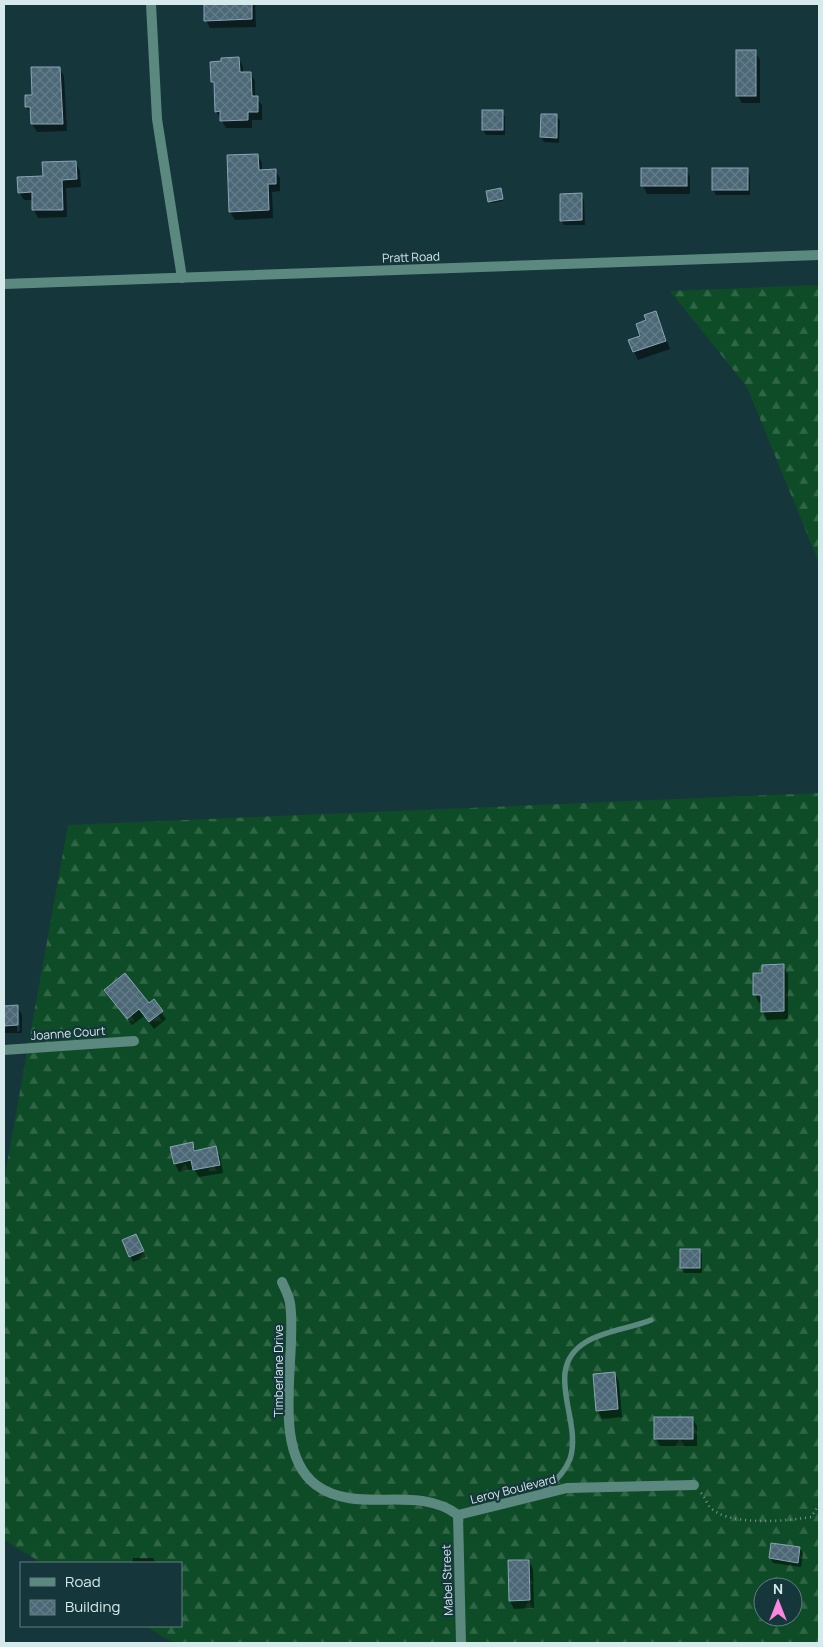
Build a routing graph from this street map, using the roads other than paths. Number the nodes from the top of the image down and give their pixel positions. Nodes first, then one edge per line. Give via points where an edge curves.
1 (151, 4) edge
2 (819, 255) edge
3 (182, 278) junction
4 (4, 284) edge
5 (134, 1041) dead end
6 (4, 1050) edge
7 (282, 1282) dead end
8 (651, 1320) dead end
9 (298, 1461) joint
10 (694, 1485) road end
11 (539, 1495) junction
12 (458, 1515) junction
13 (461, 1643) edge

1 - 3 street via 157,119
2 - 3 street, Pratt Road
3 - 4 street, Pratt Road
5 - 6 street, Joanne Court
7 - 9 street, Timberlane Drive via 290,1302 288,1408
8 - 11 lane via 586,1341 572,1354 564,1368 573,1438 570,1460 562,1474
9 - 12 street, Leroy Boulevard via 306,1478 324,1491 345,1499 408,1498 450,1509
10 - 11 street, Leroy Boulevard via 583,1486
11 - 12 street, Leroy Boulevard
12 - 13 street, Mabel Street

